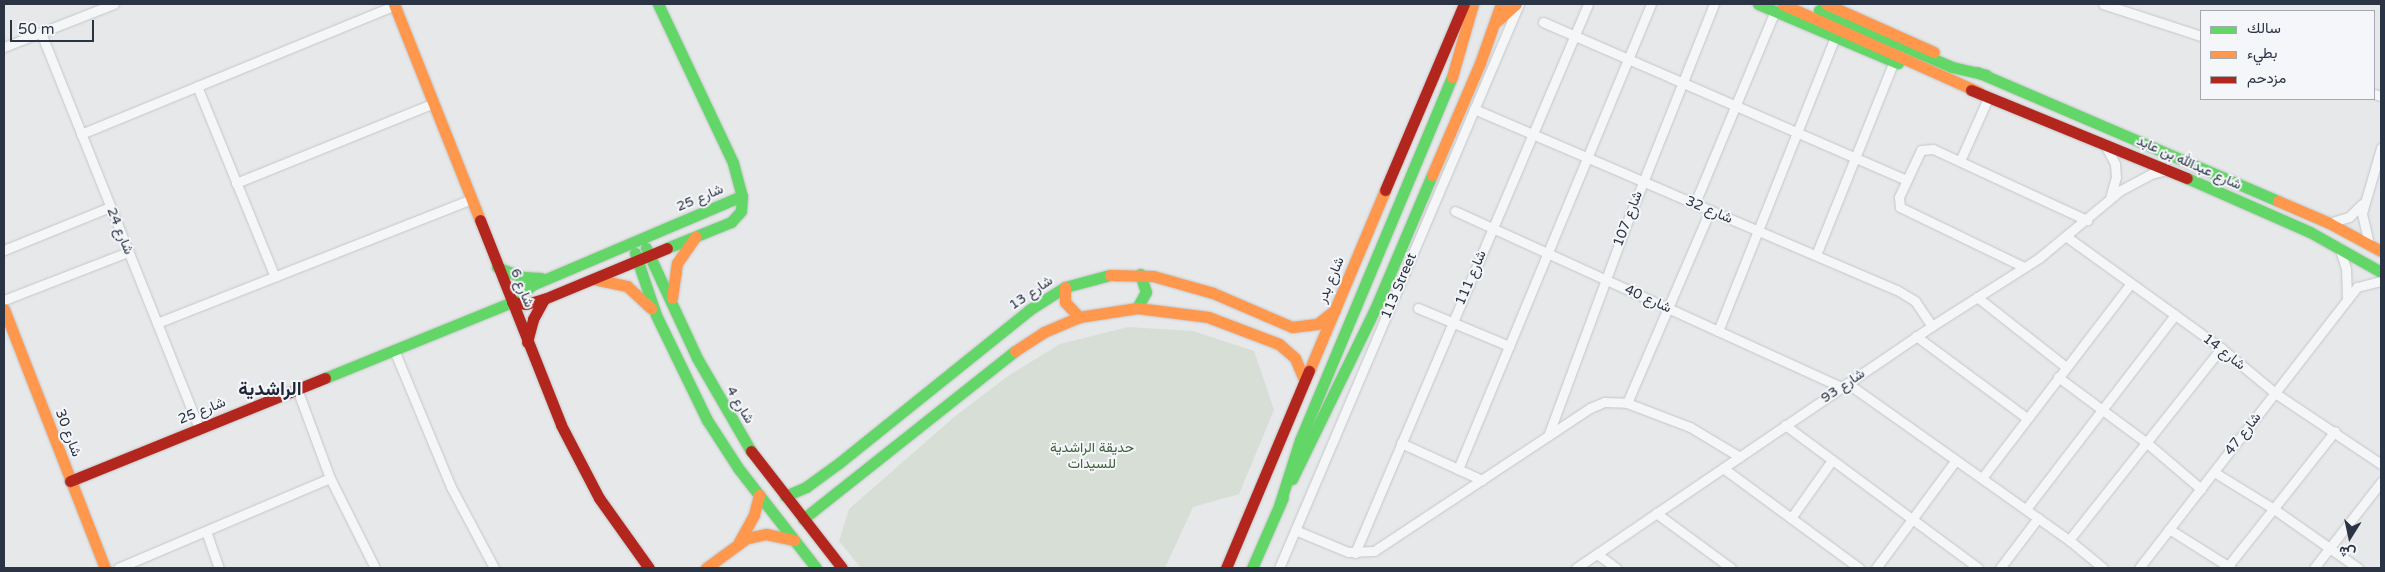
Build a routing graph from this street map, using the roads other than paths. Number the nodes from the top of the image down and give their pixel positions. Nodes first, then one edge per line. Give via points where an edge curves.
1 (114, 4) edge
2 (395, 4) edge
3 (658, 4) edge
4 (1464, 4) edge
5 (1473, 4) edge
6 (1501, 4) edge
7 (1517, 4) edge
8 (1588, 4) edge
9 (1651, 4) edge
10 (1714, 4) edge
11 (1758, 4) edge
12 (1804, 4) edge
13 (1826, 4) edge
14 (2103, 4) edge
15 (1781, 7) edge
16 (1843, 8) edge
17 (1542, 22) dead end
18 (1495, 24) junction
19 (41, 33) junction
20 (1574, 36) junction
21 (1835, 36) junction
22 (2200, 36) edge
23 (4, 47) edge
24 (1628, 59) junction
25 (1894, 61) junction
26 (1986, 76) junction
27 (1682, 83) junction
28 (197, 86) junction
29 (1984, 94) junction
30 (434, 103) junction
31 (1736, 106) junction
32 (1474, 109) junction
33 (1797, 133) junction
34 (81, 134) junction
35 (1532, 134) junction
36 (2103, 142) junction
37 (2381, 148) edge
38 (1587, 157) junction
39 (1855, 158) junction
40 (1960, 161) junction
41 (2168, 170) junction
42 (1906, 180) junction
43 (1643, 181) junction
44 (236, 183) junction
45 (742, 196) junction
46 (472, 199) junction
47 (2109, 201) junction
48 (2364, 202) junction
49 (1695, 204) junction
50 (110, 207) junction
51 (1710, 210) junction
52 (1455, 211) dead end
53 (2087, 220) junction
54 (2328, 223) junction
55 (1492, 228) junction
56 (1758, 231) junction
57 (697, 234) junction
58 (2067, 237) junction
59 (637, 241) junction
60 (2369, 244) junction
61 (2338, 246) junction
62 (4, 250) edge
63 (128, 252) junction
64 (2381, 252) edge
65 (1547, 253) junction
66 (649, 255) junction
67 (1816, 255) junction
68 (637, 260) junction
69 (497, 267) junction
70 (2024, 267) junction
71 (2381, 272) edge
72 (1140, 274) junction
73 (275, 277) junction
74 (549, 277) junction
75 (592, 279) junction
76 (1606, 280) junction
77 (2381, 281) edge
78 (2131, 283) junction
79 (1065, 288) junction
80 (1977, 297) junction
81 (544, 299) junction
82 (4, 300) edge
83 (2347, 300) junction
84 (512, 302) junction
85 (1137, 308) junction
86 (1418, 308) dead end
87 (1668, 308) junction
88 (4, 309) edge
89 (674, 310) junction
90 (1335, 310) junction
91 (656, 315) junction
92 (2175, 315) junction
93 (1079, 317) junction
94 (1452, 322) junction
95 (157, 324) junction
96 (1932, 326) junction
97 (1718, 331) junction
98 (1916, 336) junction
99 (527, 342) junction
100 (1509, 346) junction
101 (2221, 348) junction
102 (394, 350) junction
103 (2066, 367) junction
104 (2058, 378) junction
105 (1305, 382) junction
106 (1844, 385) junction
107 (297, 389) junction
108 (2275, 393) junction
109 (1627, 402) junction
110 (2102, 410) junction
111 (2027, 418) junction
112 (1786, 425) junction
113 (199, 429) junction
114 (2335, 431) junction
115 (1548, 436) junction
116 (1401, 443) junction
117 (2147, 443) junction
118 (1740, 457) junction
119 (1832, 460) junction
120 (1956, 460) junction
121 (2381, 464) edge
122 (1723, 468) junction
123 (1458, 469) junction
124 (2214, 472) junction
125 (330, 478) junction
126 (1982, 478) junction
127 (1482, 480) junction
128 (70, 481) junction
129 (2381, 482) edge
130 (2200, 489) junction
131 (759, 496) junction
132 (785, 496) junction
133 (1279, 506) junction
134 (2274, 508) junction
135 (2026, 509) junction
136 (1656, 514) junction
137 (1791, 518) junction
138 (2038, 518) junction
139 (803, 519) junction
140 (1912, 520) junction
141 (2170, 529) junction
142 (1295, 530) junction
143 (206, 531) junction
144 (794, 540) junction
145 (2069, 540) junction
146 (739, 542) junction
147 (2330, 548) junction
148 (1355, 553) junction
149 (1597, 554) junction
150 (2230, 567) edge
151 (105, 568) edge
152 (118, 568) edge
153 (219, 568) edge
154 (375, 568) edge
155 (494, 568) edge
156 (649, 568) edge
157 (706, 568) edge
158 (816, 568) edge
159 (842, 568) edge
160 (1226, 568) edge
161 (1252, 568) edge
162 (1278, 568) edge
163 (1576, 568) edge
164 (1616, 568) edge
165 (1731, 568) edge
166 (1859, 568) edge
167 (1876, 568) edge
168 (1978, 568) edge
169 (2000, 568) edge
170 (2103, 568) edge
171 (2139, 568) edge
172 (2314, 568) edge
173 (2358, 568) edge

1 - 19 street
2 - 28 street
2 - 30 street, شارع 6
3 - 45 street via 730,155
4 - 90 street, شارع بدر
5 - 133 street via 1459,60 1376,265 1300,440
6 - 18 street
7 - 18 street
7 - 32 street, 113 Street
8 - 20 street, شارع 111
9 - 24 street
10 - 27 street, شارع 107
11 - 15 street, شارع عبدالله بن عابد
12 - 26 street, شارع عبدالله بن عابد via 1952,67
13 - 16 street, شارع عبدالله بن عابد
14 - 22 street
15 - 21 street, شارع عبدالله بن عابد
15 - 29 street, شارع عبدالله بن عابد
15 - 31 street
16 - 26 street, شارع عبدالله بن عابد
17 - 20 street
18 - 133 street via 1375,309
19 - 23 street
19 - 34 street, شارع 24
20 - 24 street
20 - 35 street, شارع 111
21 - 25 street, شارع عبدالله بن عابد
21 - 33 street
24 - 27 street
24 - 38 street
25 - 29 street, شارع عبدالله بن عابد
25 - 39 street
26 - 54 street, شارع عبدالله بن عابد
27 - 31 street
27 - 43 street, شارع 107
28 - 34 street
28 - 44 street
29 - 36 street, شارع عبدالله بن عابد
29 - 40 street
30 - 44 street
30 - 46 street, شارع 6
31 - 33 street
31 - 49 street
32 - 35 street, شارع 32
32 - 142 street, 113 Street
33 - 39 street
33 - 56 street
34 - 50 street, شارع 24
35 - 38 street, شارع 32
35 - 55 street, شارع 111
36 - 41 street, شارع عبدالله بن عابد
36 - 47 street via 2115,164 2116,177
37 - 48 street
38 - 43 street, شارع 32
38 - 65 street
39 - 42 street
39 - 67 street
40 - 42 street via 1925,148 1918,153
40 - 53 street
41 - 47 street, شارع 93 via 2136,181
41 - 61 street, شارع عبدالله بن عابد
42 - 70 street via 1898,201 1902,210
43 - 49 street, شارع 32
43 - 76 street, شارع 107
44 - 73 street
45 - 57 street, شارع 25 via 741,211 735,219
45 - 59 street, شارع 25
46 - 69 street, شارع 6
46 - 73 street
47 - 53 street, شارع 93
48 - 54 street via 2349,217
48 - 60 street via 2362,224
49 - 51 street, شارع 32
50 - 62 street
50 - 63 street, شارع 24
51 - 56 street, شارع 32
51 - 87 street
52 - 55 street, شارع 40
53 - 58 street, شارع 93
54 - 60 street, شارع عبدالله بن عابد
55 - 65 street, شارع 40
55 - 94 street, شارع 111
56 - 67 street, شارع 32
56 - 97 street
57 - 66 street, شارع 25
57 - 89 street via 677,263 672,286
58 - 70 street, شارع 93
58 - 78 street, شارع 14
59 - 66 street, شارع 4
59 - 68 street
59 - 74 street, شارع 25
60 - 64 street, شارع عبدالله بن عابد
61 - 71 street, شارع عبدالله بن عابد
61 - 83 street via 2346,269
63 - 82 street
63 - 95 street, شارع 24
65 - 76 street, شارع 40
65 - 100 street
66 - 68 street, شارع 25
66 - 89 street, شارع 4
67 - 96 street, شارع 32 via 1906,294 1922,308
68 - 75 street, شارع 25
68 - 91 street
69 - 74 street via 522,278
69 - 84 street, شارع 6
70 - 80 street, شارع 93
72 - 79 street, شارع 13 via 1098,277
72 - 85 street via 1146,292
72 - 90 street, شارع 13 via 1213,293 1292,327 1317,324
73 - 95 street
74 - 84 street, شارع 25 via 523,290
75 - 81 street, شارع 25
75 - 91 street via 627,286 639,294
76 - 87 street, شارع 40
76 - 115 street, شارع 107
77 - 83 street, شارع 47 via 2357,287
78 - 92 street, شارع 14
78 - 103 street
79 - 93 street via 1065,302
79 - 132 street, شارع 13 via 1023,315 812,483
80 - 96 street, شارع 93
80 - 103 street
81 - 84 street, شارع 25 via 526,304
81 - 99 street via 532,319
83 - 108 street, شارع 47
84 - 99 street, شارع 6
84 - 102 street, شارع 25
85 - 93 street
85 - 105 street via 1190,313 1257,333 1291,353
86 - 94 street
87 - 97 street, شارع 40
87 - 109 street
88 - 128 street, شارع 30
89 - 132 street, شارع 4 via 721,404
90 - 105 street, شارع بدر
91 - 131 street via 707,420
92 - 101 street, شارع 14
92 - 110 street
93 - 139 street via 1038,335 1000,360
94 - 100 street
94 - 116 street, شارع 111
95 - 113 street, شارع 24
96 - 98 street, شارع 93
97 - 106 street, شارع 40
98 - 106 street, شارع 93
98 - 111 street
99 - 156 street, شارع 6 via 561,425 586,474 614,521
100 - 123 street
101 - 108 street, شارع 14
101 - 117 street
102 - 107 street, شارع 25
102 - 155 street via 451,487
103 - 104 street
104 - 110 street
104 - 111 street
105 - 160 street, شارع بدر
106 - 112 street, شارع 93
106 - 120 street, شارع 40
107 - 113 street, شارع 25
107 - 125 street
108 - 114 street, شارع 14
108 - 124 street, شارع 47
109 - 115 street via 1597,404
109 - 118 street via 1703,434
110 - 117 street
110 - 135 street
111 - 126 street
112 - 118 street, شارع 93
112 - 119 street
113 - 128 street, شارع 25
114 - 121 street, شارع 14
114 - 134 street
115 - 127 street
116 - 123 street
116 - 148 street, شارع 111
117 - 130 street
117 - 145 street
118 - 122 street, شارع 93
119 - 137 street
119 - 140 street
120 - 126 street, شارع 40
120 - 140 street
122 - 136 street, شارع 93
122 - 137 street
123 - 127 street
124 - 130 street, شارع 47
124 - 134 street
125 - 143 street
125 - 154 street
126 - 135 street, شارع 40
127 - 148 street via 1380,548
128 - 151 street, شارع 30
129 - 147 street
130 - 141 street, شارع 47
131 - 144 street
131 - 146 street via 754,515
132 - 139 street, شارع 4
133 - 161 street
134 - 147 street
134 - 150 street
135 - 138 street, شارع 40
136 - 149 street, شارع 93
136 - 165 street
137 - 166 street
138 - 145 street, شارع 40
138 - 169 street
139 - 159 street, شارع 4
140 - 167 street
140 - 168 street
141 - 150 street
141 - 171 street, شارع 47
142 - 148 street
142 - 162 street, 113 Street
143 - 152 street
143 - 153 street
144 - 146 street via 766,534
144 - 158 street
145 - 170 street, شارع 40
146 - 157 street
147 - 172 street
147 - 173 street
149 - 163 street, شارع 93
149 - 164 street

